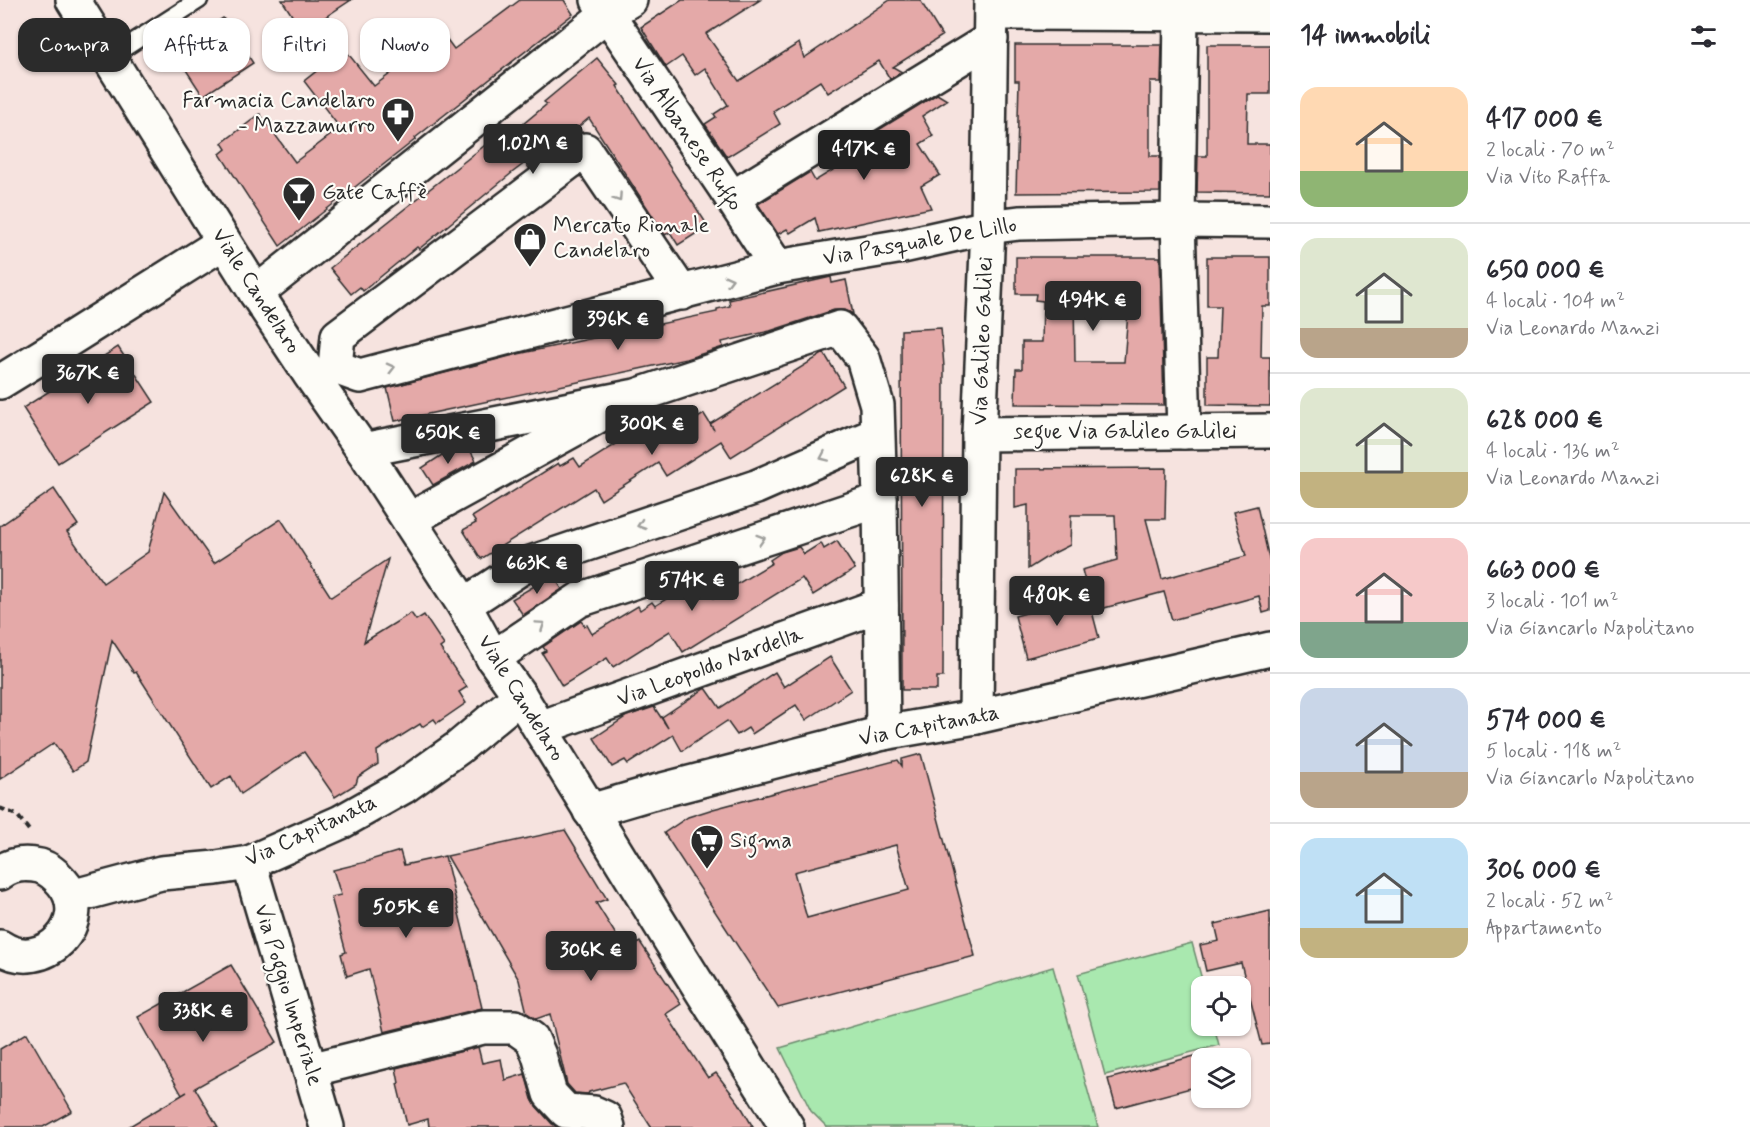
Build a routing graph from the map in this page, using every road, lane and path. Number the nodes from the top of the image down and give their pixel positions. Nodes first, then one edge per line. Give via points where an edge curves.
1 (73, 0) edge
2 (199, 0) edge
3 (612, 5) edge
4 (1270, 14) edge
5 (85, 18) edge
6 (991, 18) edge
7 (1181, 21) junction
8 (131, 44) edge
9 (119, 72) edge
10 (732, 198) junction
11 (1178, 220) junction
12 (1270, 221) edge
13 (988, 227) junction
14 (224, 242) junction
15 (777, 267) junction
16 (256, 293) junction
17 (682, 293) junction
18 (322, 370) junction
19 (0, 382) edge
20 (636, 396) junction
21 (1270, 431) edge
22 (1184, 432) junction
23 (878, 434) junction
24 (979, 434) junction
25 (363, 450) junction
26 (880, 500) junction
27 (409, 520) junction
28 (464, 605) junction
29 (881, 605) junction
30 (1270, 649) edge
31 (493, 658) junction
32 (520, 696) junction
33 (976, 717) junction
34 (540, 728) junction
35 (883, 733) junction
36 (0, 808) edge
37 (590, 811) junction
38 (36, 839) dead end
39 (1, 863) edge
40 (249, 863) junction
41 (70, 897) junction
42 (1, 950) edge
43 (310, 1070) junction
44 (327, 1127) edge
45 (608, 1127) edge
46 (788, 1127) edge

1 - 5 street, Viale Candelaro
2 - 8 lane
3 - 10 street, Via Albanese Ruffo
3 - 16 street
4 - 7 street
6 - 7 street
6 - 10 street
6 - 13 street, Via Galileo Galilei
7 - 11 street
9 - 14 street, Viale Candelaro
10 - 15 street, Via Albanese Ruffo
11 - 12 street, Via Pasquale De Lillo
11 - 13 street, Via Pasquale De Lillo
11 - 22 street
13 - 15 street, Via Pasquale De Lillo
13 - 24 street, Via Galileo Galilei
14 - 16 street, Viale Candelaro
14 - 19 street
17 -> 15 street, Via Pasquale De Lillo
16 - 18 street, Viale Candelaro
18 -> 17 street, Via Pasquale De Lillo via 360,376
18 -> 17 street via 338,336 585,150
18 - 25 street, Viale Candelaro
20 - 23 street via 840,328 863,358 877,405
20 - 25 street
20 - 27 street
21 - 22 street, segue Via Galileo Galilei
22 - 24 street, segue Via Galileo Galilei
23 - 26 street
23 -> 28 street via 756,487 525,565
24 - 33 street, Via Galileo Galilei
25 - 27 street, Viale Candelaro
26 - 29 street
31 -> 26 street via 579,600
27 - 28 street, Viale Candelaro
28 - 31 street, Viale Candelaro
29 - 34 street, Via Leopoldo Nardella
29 - 35 street
30 - 33 street, Via Capitanata
31 - 32 street, Viale Candelaro
32 - 34 street, Viale Candelaro
32 - 40 street, Via Capitanata via 403,787 342,822
33 - 35 street, Via Capitanata
34 - 37 street, Viale Candelaro
35 - 37 street, Via Capitanata
36 - 38 path via 17,815
37 - 46 street, Viale Candelaro
39 - 41 street via 44,867 56,874
40 - 41 street, Via Capitanata via 161,873
40 - 43 street, Via Poggio Imperiale
41 - 42 street via 70,924 54,947 29,956
43 - 44 street, Via Poggio Imperiale
43 - 45 street via 483,1027 515,1027 532,1040 550,1094 566,1111 594,1113 605,1118

